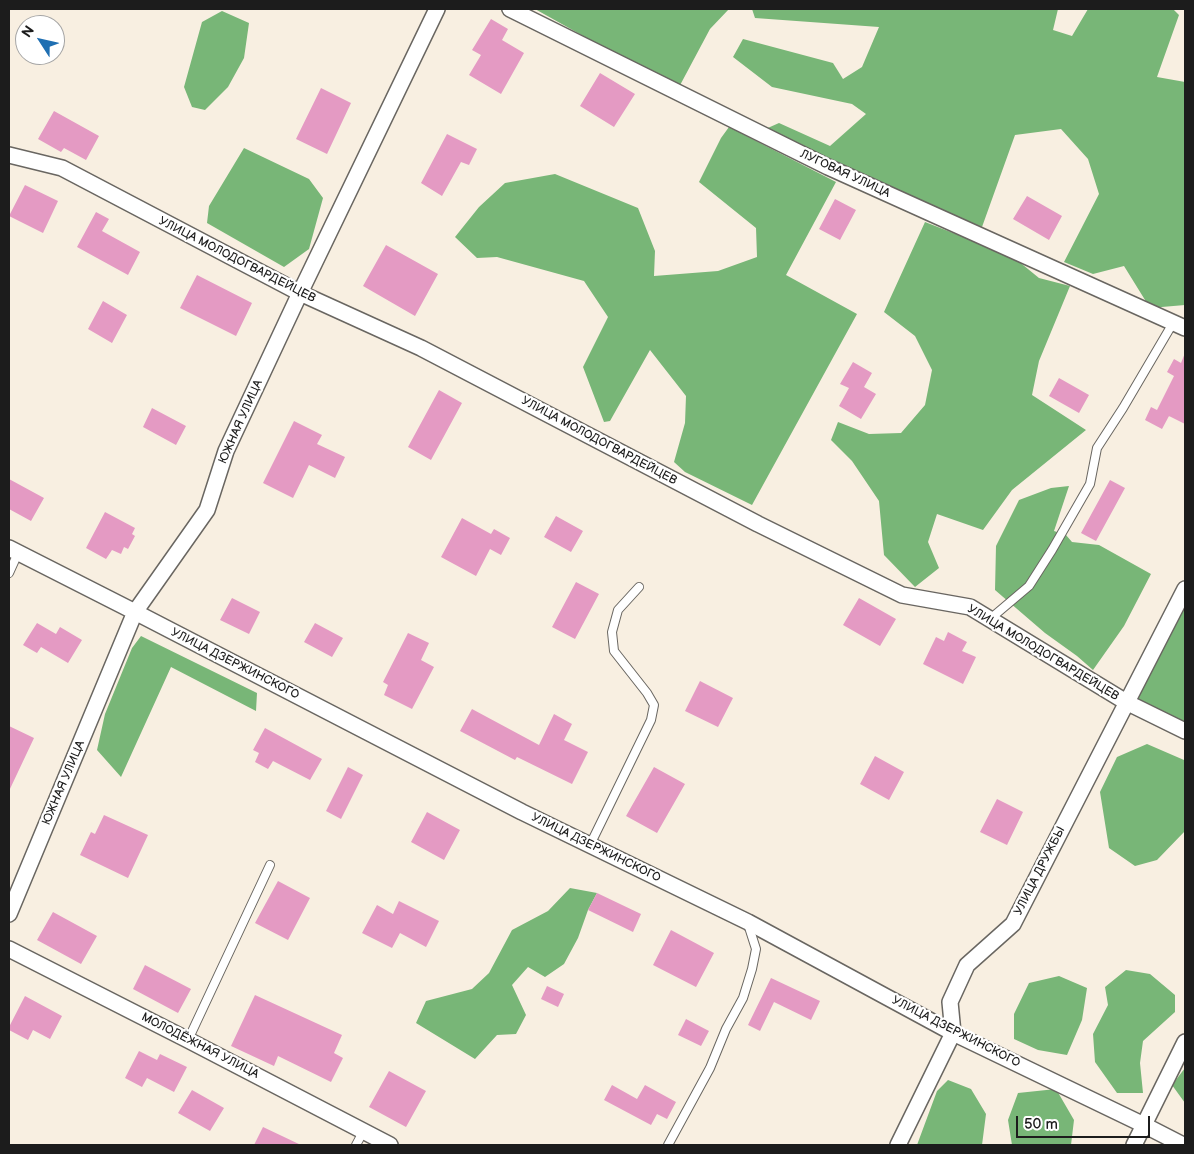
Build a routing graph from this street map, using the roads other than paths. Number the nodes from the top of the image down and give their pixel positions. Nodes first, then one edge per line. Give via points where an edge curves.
1 (438, 9) edge
2 (510, 9) edge
3 (9, 155) edge
4 (300, 293) junction
5 (1179, 325) edge
6 (13, 550) edge
7 (9, 573) edge
8 (639, 587) dead end
9 (1185, 589) edge
10 (135, 612) junction
11 (990, 619) junction
12 (1126, 702) junction
13 (1185, 731) edge
14 (590, 845) junction
15 (270, 865) dead end
16 (9, 914) edge
17 (748, 922) junction
18 (9, 949) edge
19 (953, 1033) junction
20 (188, 1040) junction
21 (1185, 1042) edge
22 (1144, 1125) junction
23 (360, 1139) edge
24 (390, 1145) edge
25 (668, 1145) edge
26 (898, 1145) edge
27 (1134, 1145) edge
28 (1184, 1145) edge

1 - 4 street, ЮЖНАЯ УЛИЦА
2 - 5 street, ЛУГОВАЯ УЛИЦА via 828,167
3 - 4 street, УЛИЦА МОЛОДОГВАРДЕЙЦЕВ via 62,168
4 - 10 street, ЮЖНАЯ УЛИЦА via 226,451 207,510
4 - 11 street, УЛИЦА МОЛОДОГВАРДЕЙЦЕВ via 421,348 758,524 902,595 970,606
5 - 11 lane via 1098,448 1090,484 1029,586
6 - 7 lane
6 - 10 street, УЛИЦА ДЗЕРЖИНСКОГО
8 - 14 lane via 618,610 612,632 614,651 654,705 651,720
9 - 12 street, УЛИЦА ДРУЖБЫ
10 - 14 street, УЛИЦА ДЗЕРЖИНСКОГО
10 - 16 street, ЮЖНАЯ УЛИЦА
11 - 12 street, УЛИЦА МОЛОДОГВАРДЕЙЦЕВ
12 - 13 street, УЛИЦА МОЛОДОГВАРДЕЙЦЕВ
12 - 19 street, УЛИЦА ДРУЖБЫ via 1013,924 968,965 950,1002
14 - 17 street, УЛИЦА ДЗЕРЖИНСКОГО
15 - 20 lane
17 - 19 street, УЛИЦА ДЗЕРЖИНСКОГО
17 - 25 lane via 756,949 743,998
18 - 20 street, МОЛОДЁЖНАЯ УЛИЦА
19 - 22 street, УЛИЦА ДЗЕРЖИНСКОГО
19 - 26 street
20 - 23 street, МОЛОДЁЖНАЯ УЛИЦА
21 - 22 street
22 - 27 street
22 - 28 street, УЛИЦА ДЗЕРЖИНСКОГО
23 - 24 street, МОЛОДЁЖНАЯ УЛИЦА

